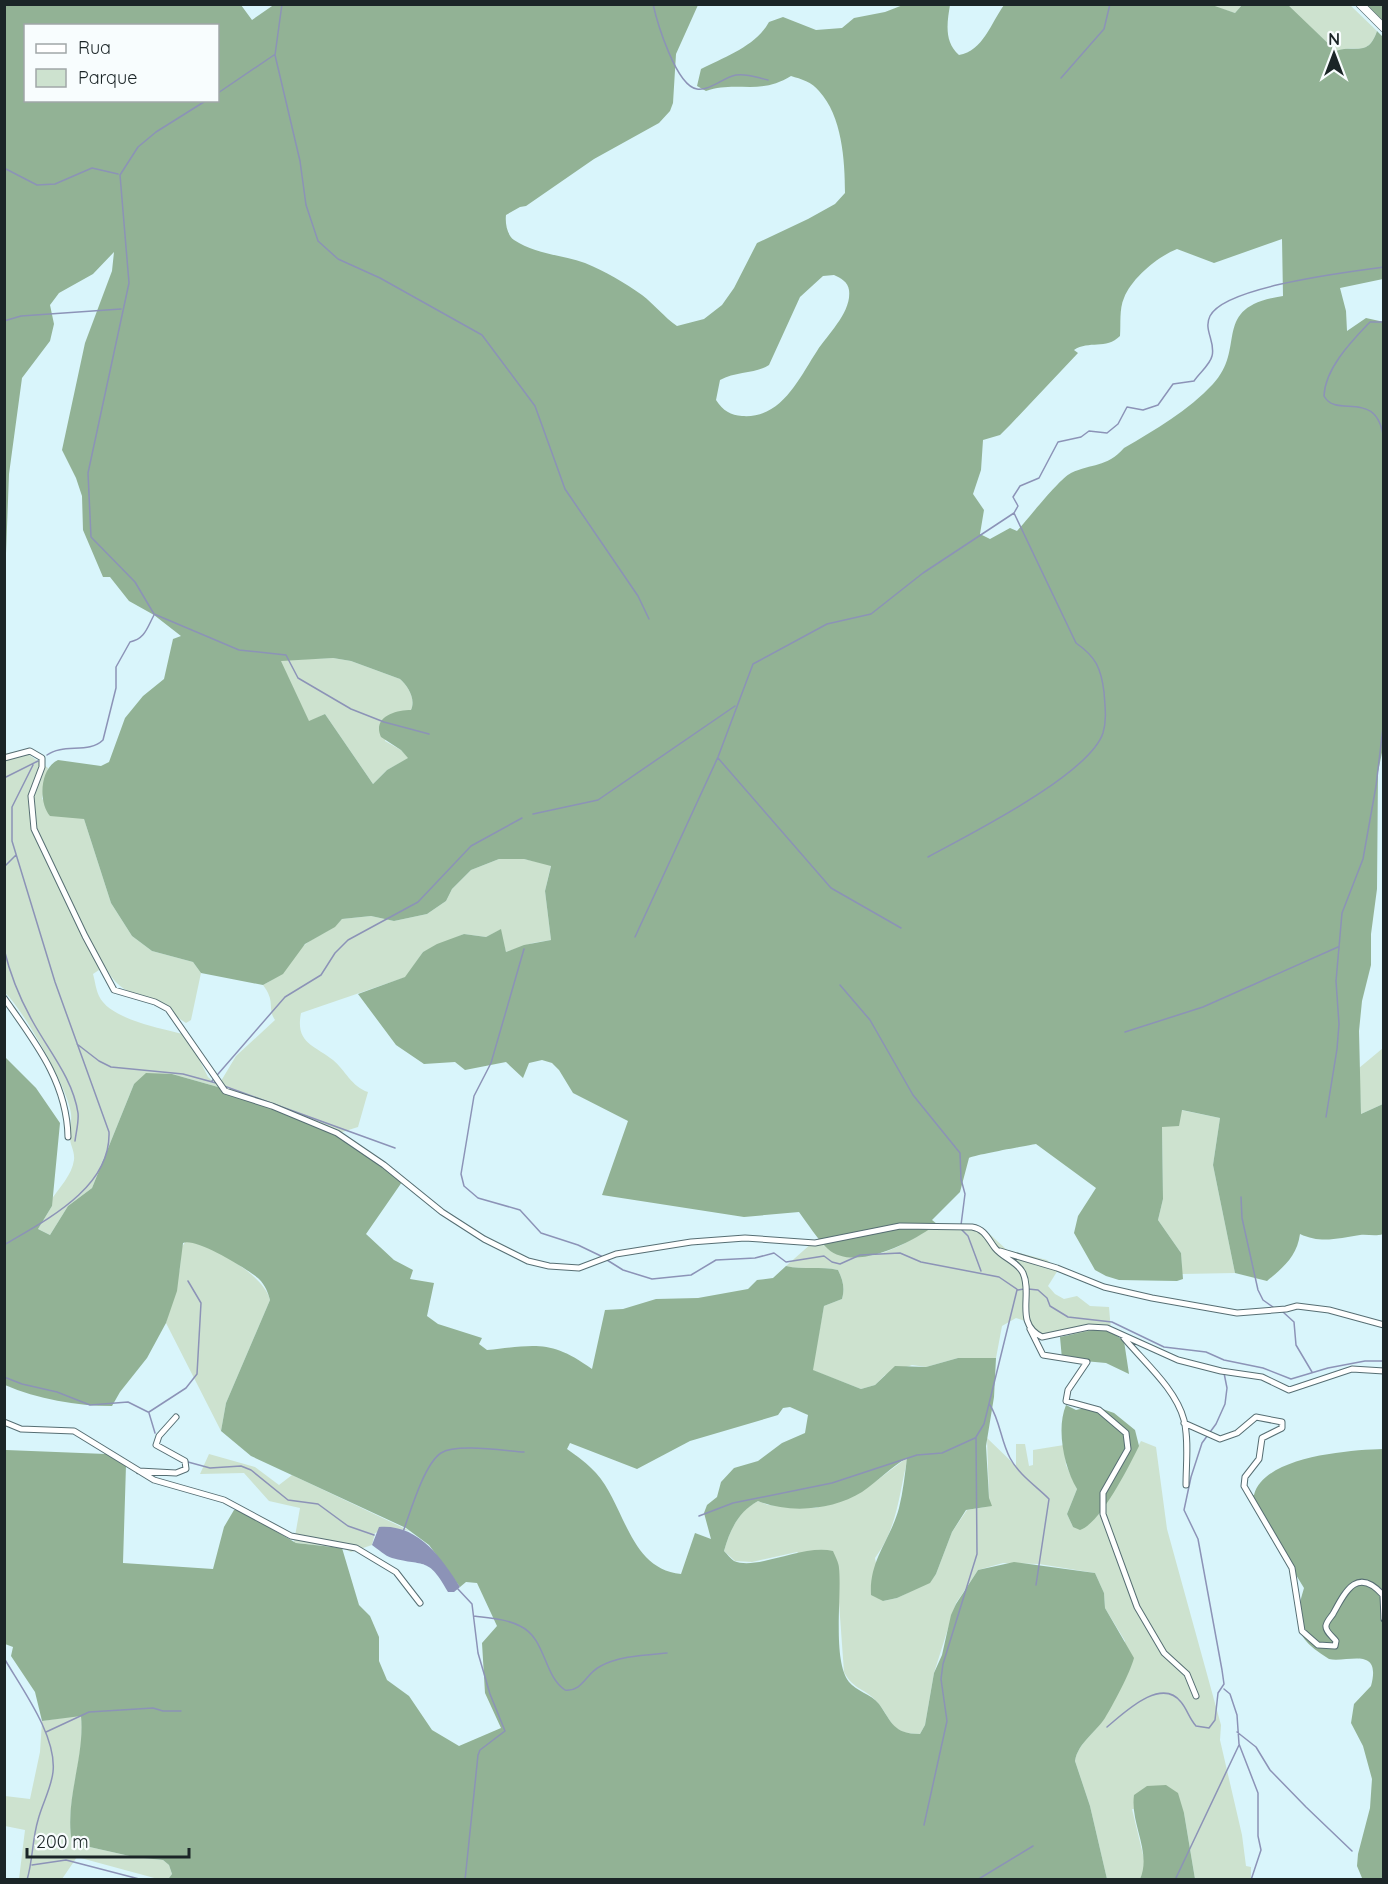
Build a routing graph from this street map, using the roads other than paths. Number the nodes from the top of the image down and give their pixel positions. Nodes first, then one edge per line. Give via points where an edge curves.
1 (1360, 4) edge
2 (1383, 28) edge
3 (4, 758) edge
4 (4, 998) edge
5 (68, 1137) dead end
6 (996, 1249) junction
7 (1029, 1325) junction
8 (1383, 1325) edge
9 (1123, 1336) junction
10 (1383, 1371) edge
11 (176, 1417) dead end
12 (4, 1422) edge
13 (1184, 1424) junction
14 (138, 1471) junction
15 (1186, 1485) dead end
16 (420, 1603) dead end
17 (1383, 1619) edge
18 (1196, 1696) dead end

1 - 2 main road
3 - 6 street via 30,751 42,758 31,796 33,829 114,990 168,1009 225,1090 337,1133 442,1212 508,1252 549,1266 579,1268 616,1254 691,1242 745,1238 815,1243 892,1227 923,1225 976,1227
4 - 5 street via 58,1083 66,1106
6 - 7 street via 1024,1277
6 - 8 street via 1104,1287 1152,1298 1237,1313 1297,1306
7 - 9 street via 1042,1337 1096,1326
7 - 18 street via 1042,1354 1087,1362 1068,1390 1066,1401 1098,1410 1126,1433 1128,1449 1103,1493 1103,1514 1137,1606 1164,1653 1190,1678
9 - 10 street via 1192,1364 1262,1377 1289,1390 1352,1369
9 - 13 street via 1172,1396
11 - 14 street via 156,1445 185,1461 186,1469 176,1473
12 - 14 street via 21,1429 74,1431
13 - 15 street
13 - 17 street via 1220,1439 1237,1433 1256,1417 1282,1422 1282,1428 1262,1438 1259,1459 1245,1477 1244,1486 1292,1568 1302,1631 1318,1645 1335,1646 1326,1624 1342,1594 1362,1582 1383,1595
14 - 16 street via 165,1485 224,1500 291,1536 356,1548 396,1572

